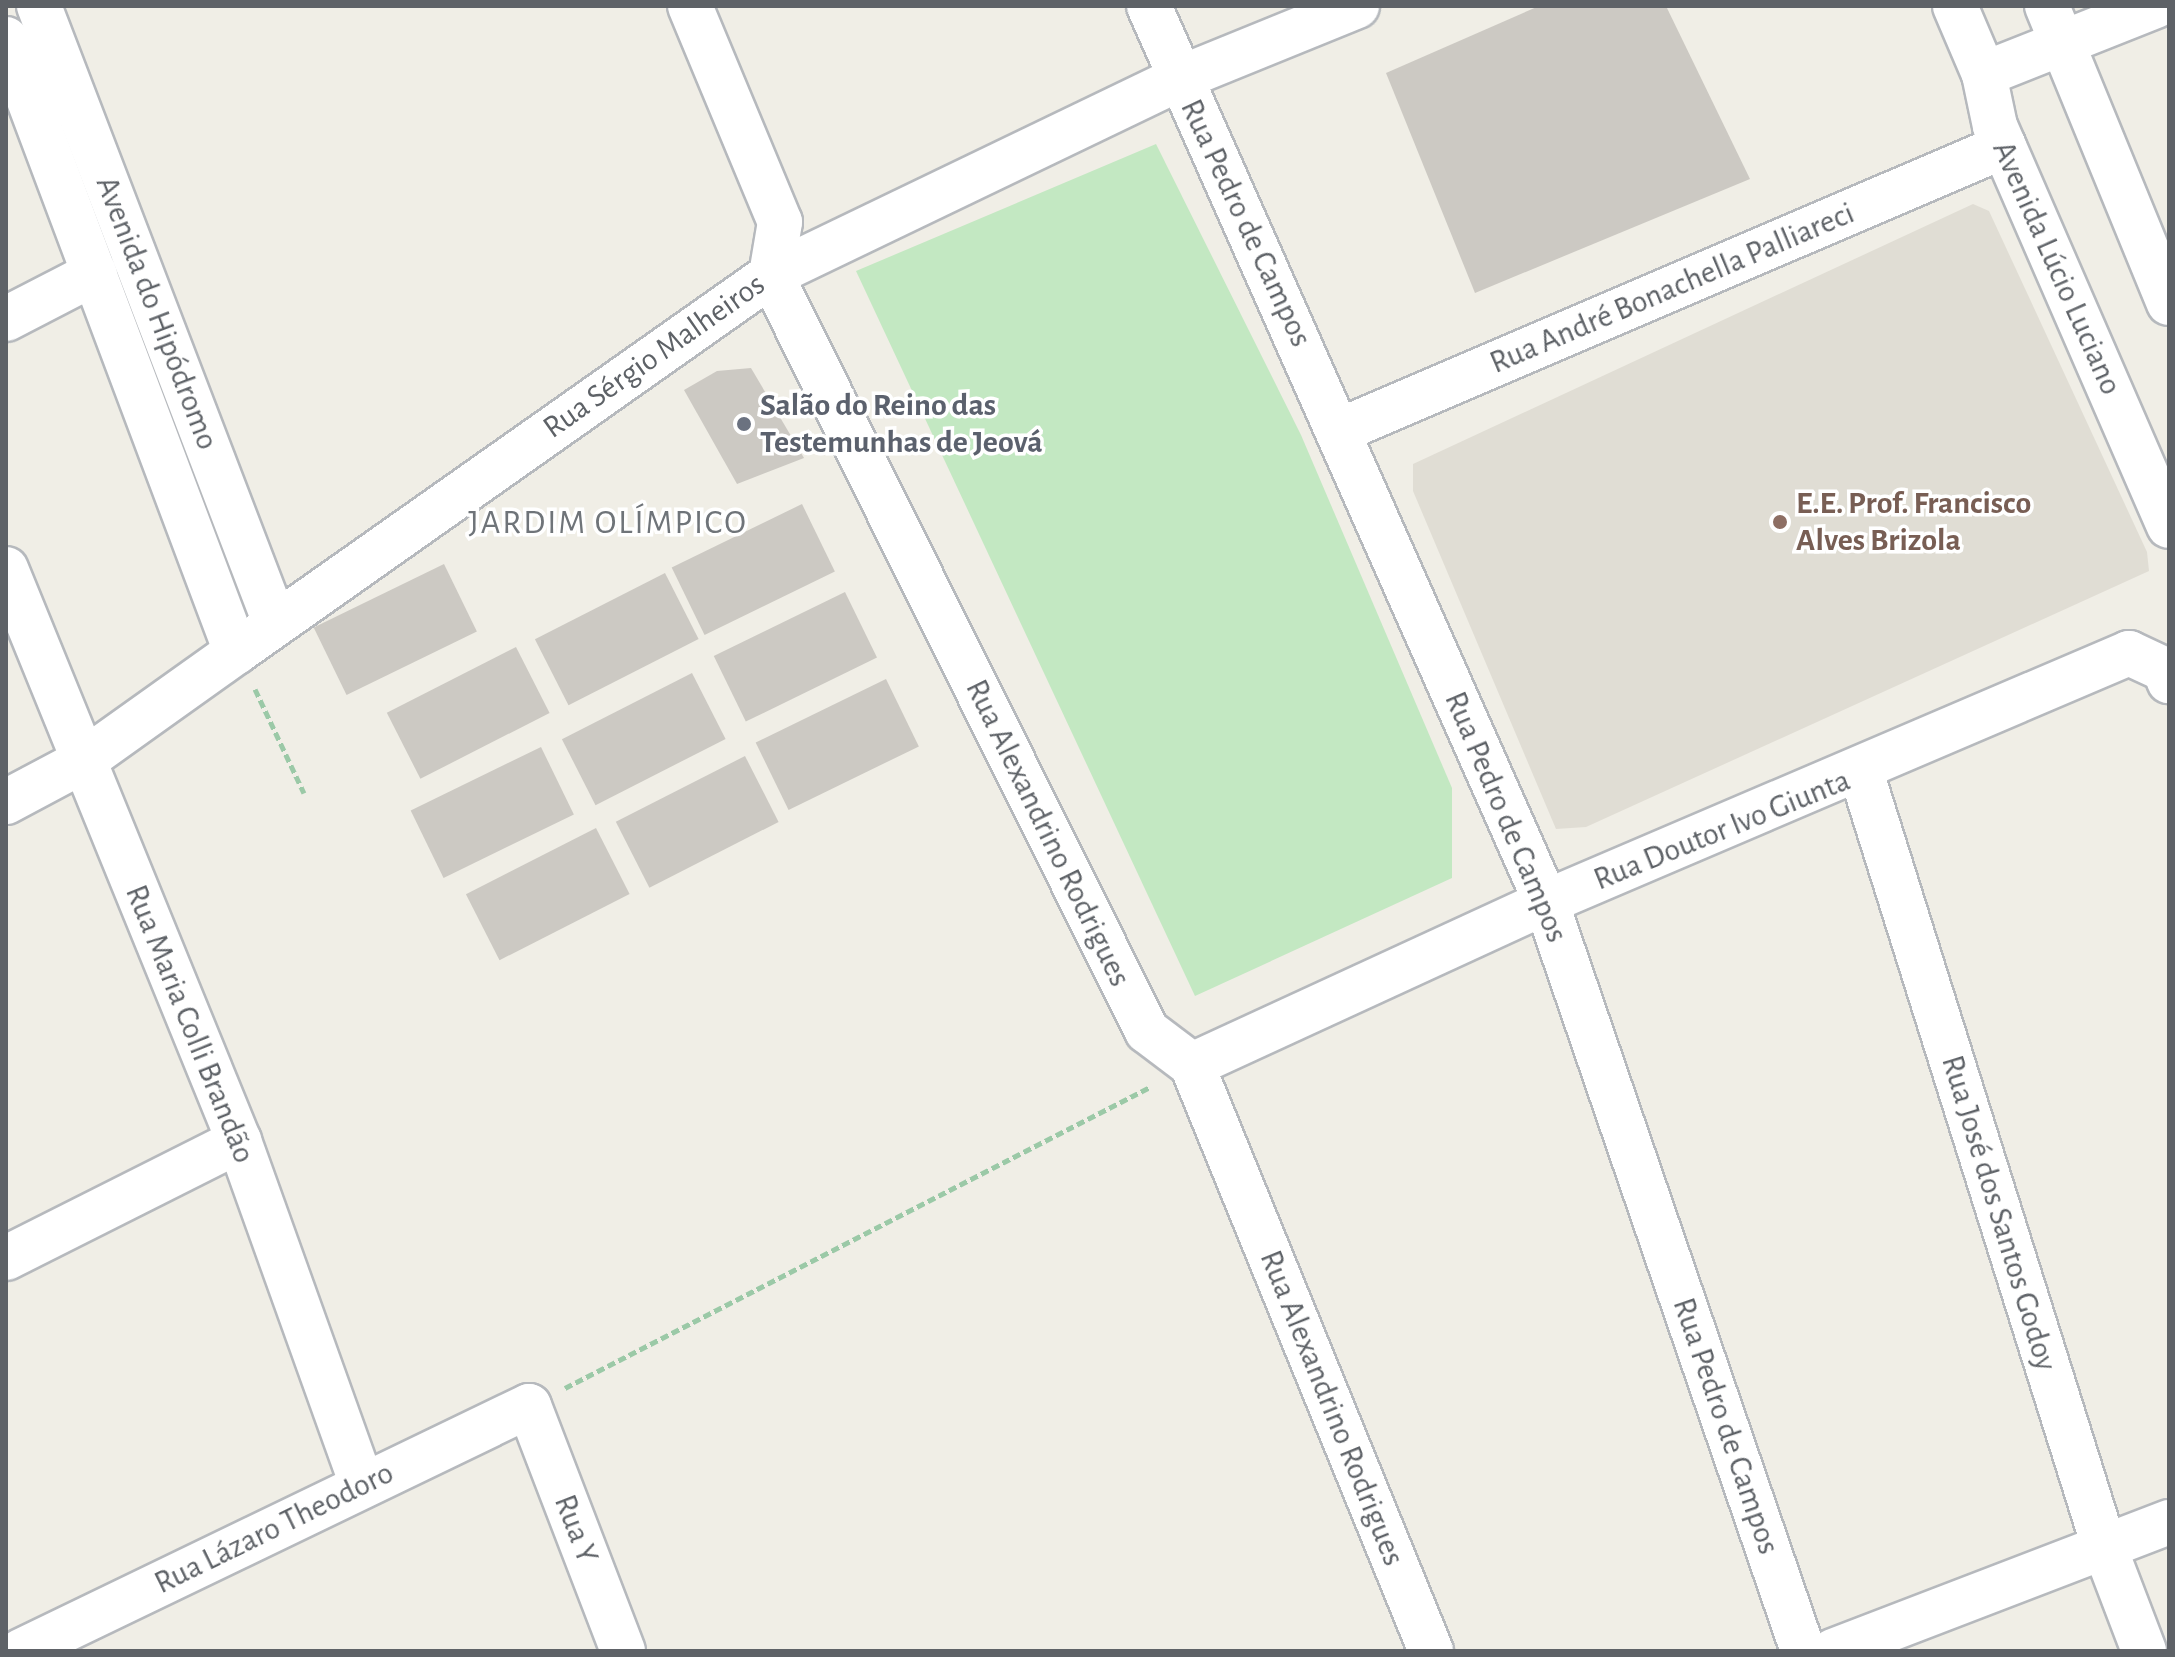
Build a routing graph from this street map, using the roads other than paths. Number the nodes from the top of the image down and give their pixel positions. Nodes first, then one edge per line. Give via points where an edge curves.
1 (39, 6) edge
2 (690, 6) edge
3 (1149, 6) edge
4 (1357, 6) edge
5 (1955, 6) edge
6 (2156, 6) edge
7 (2056, 25) edge
8 (6, 39) edge
9 (1984, 74) junction
10 (1180, 78) junction
11 (2004, 146) junction
12 (95, 273) junction
13 (771, 275) junction
14 (2169, 303) edge
15 (6, 319) edge
16 (1341, 430) junction
17 (2169, 526) edge
18 (6, 569) edge
19 (274, 620) junction
20 (236, 652) junction
21 (2167, 675) edge
22 (83, 761) junction
23 (1861, 772) junction
24 (6, 802) edge
25 (1546, 902) junction
26 (1192, 1065) junction
27 (239, 1141) junction
28 (6, 1258) edge
29 (529, 1406) joint
30 (362, 1484) junction
31 (2169, 1522) edge
32 (2104, 1546) junction
33 (21, 1651) edge
34 (623, 1651) edge
35 (1431, 1651) edge
36 (1803, 1651) edge
37 (1833, 1651) edge
38 (2144, 1651) edge

1 - 19 street, Avenida do Hipódromo
2 - 13 street via 780,222
3 - 10 street, Rua Pedro de Campos
4 - 10 street, Rua Sérgio Malheiros
5 - 9 street, Avenida Lúcio Luciano
6 - 7 street
7 - 9 street
7 - 14 street
8 - 12 street, Avenida do Hipódromo
9 - 11 street, Avenida Lúcio Luciano
10 - 13 street, Rua Sérgio Malheiros
10 - 16 street, Rua Pedro de Campos
11 - 16 street, Rua André Bonachella Palliareci
11 - 17 street, Avenida Lúcio Luciano
12 - 15 street
12 - 20 street, Avenida do Hipódromo
13 - 19 street, Rua Sérgio Malheiros
13 - 26 street, Rua Alexandrino Rodrigues via 1147,1031
16 - 25 street, Rua Pedro de Campos
18 - 22 street, Rua Maria Colli Brandão
19 - 20 street, Rua Sérgio Malheiros
20 - 22 street, Rua Sérgio Malheiros
21 - 23 street, Rua Doutor Ivo Giunta via 2129,653
22 - 24 street, Rua Sérgio Malheiros
22 - 27 street, Rua Maria Colli Brandão
23 - 25 street, Rua Doutor Ivo Giunta
23 - 32 street, Rua José dos Santos Godoy
25 - 26 street, Rua Doutor Ivo Giunta
25 - 36 street, Rua Pedro de Campos
26 - 35 street, Rua Alexandrino Rodrigues
27 - 28 street
27 - 30 street, Rua Maria Colli Brandão
29 - 30 street, Rua Lázaro Theodoro
29 - 34 street, Rua Y
30 - 33 street, Rua Lázaro Theodoro
31 - 32 street
32 - 37 street
32 - 38 street, Rua José dos Santos Godoy

